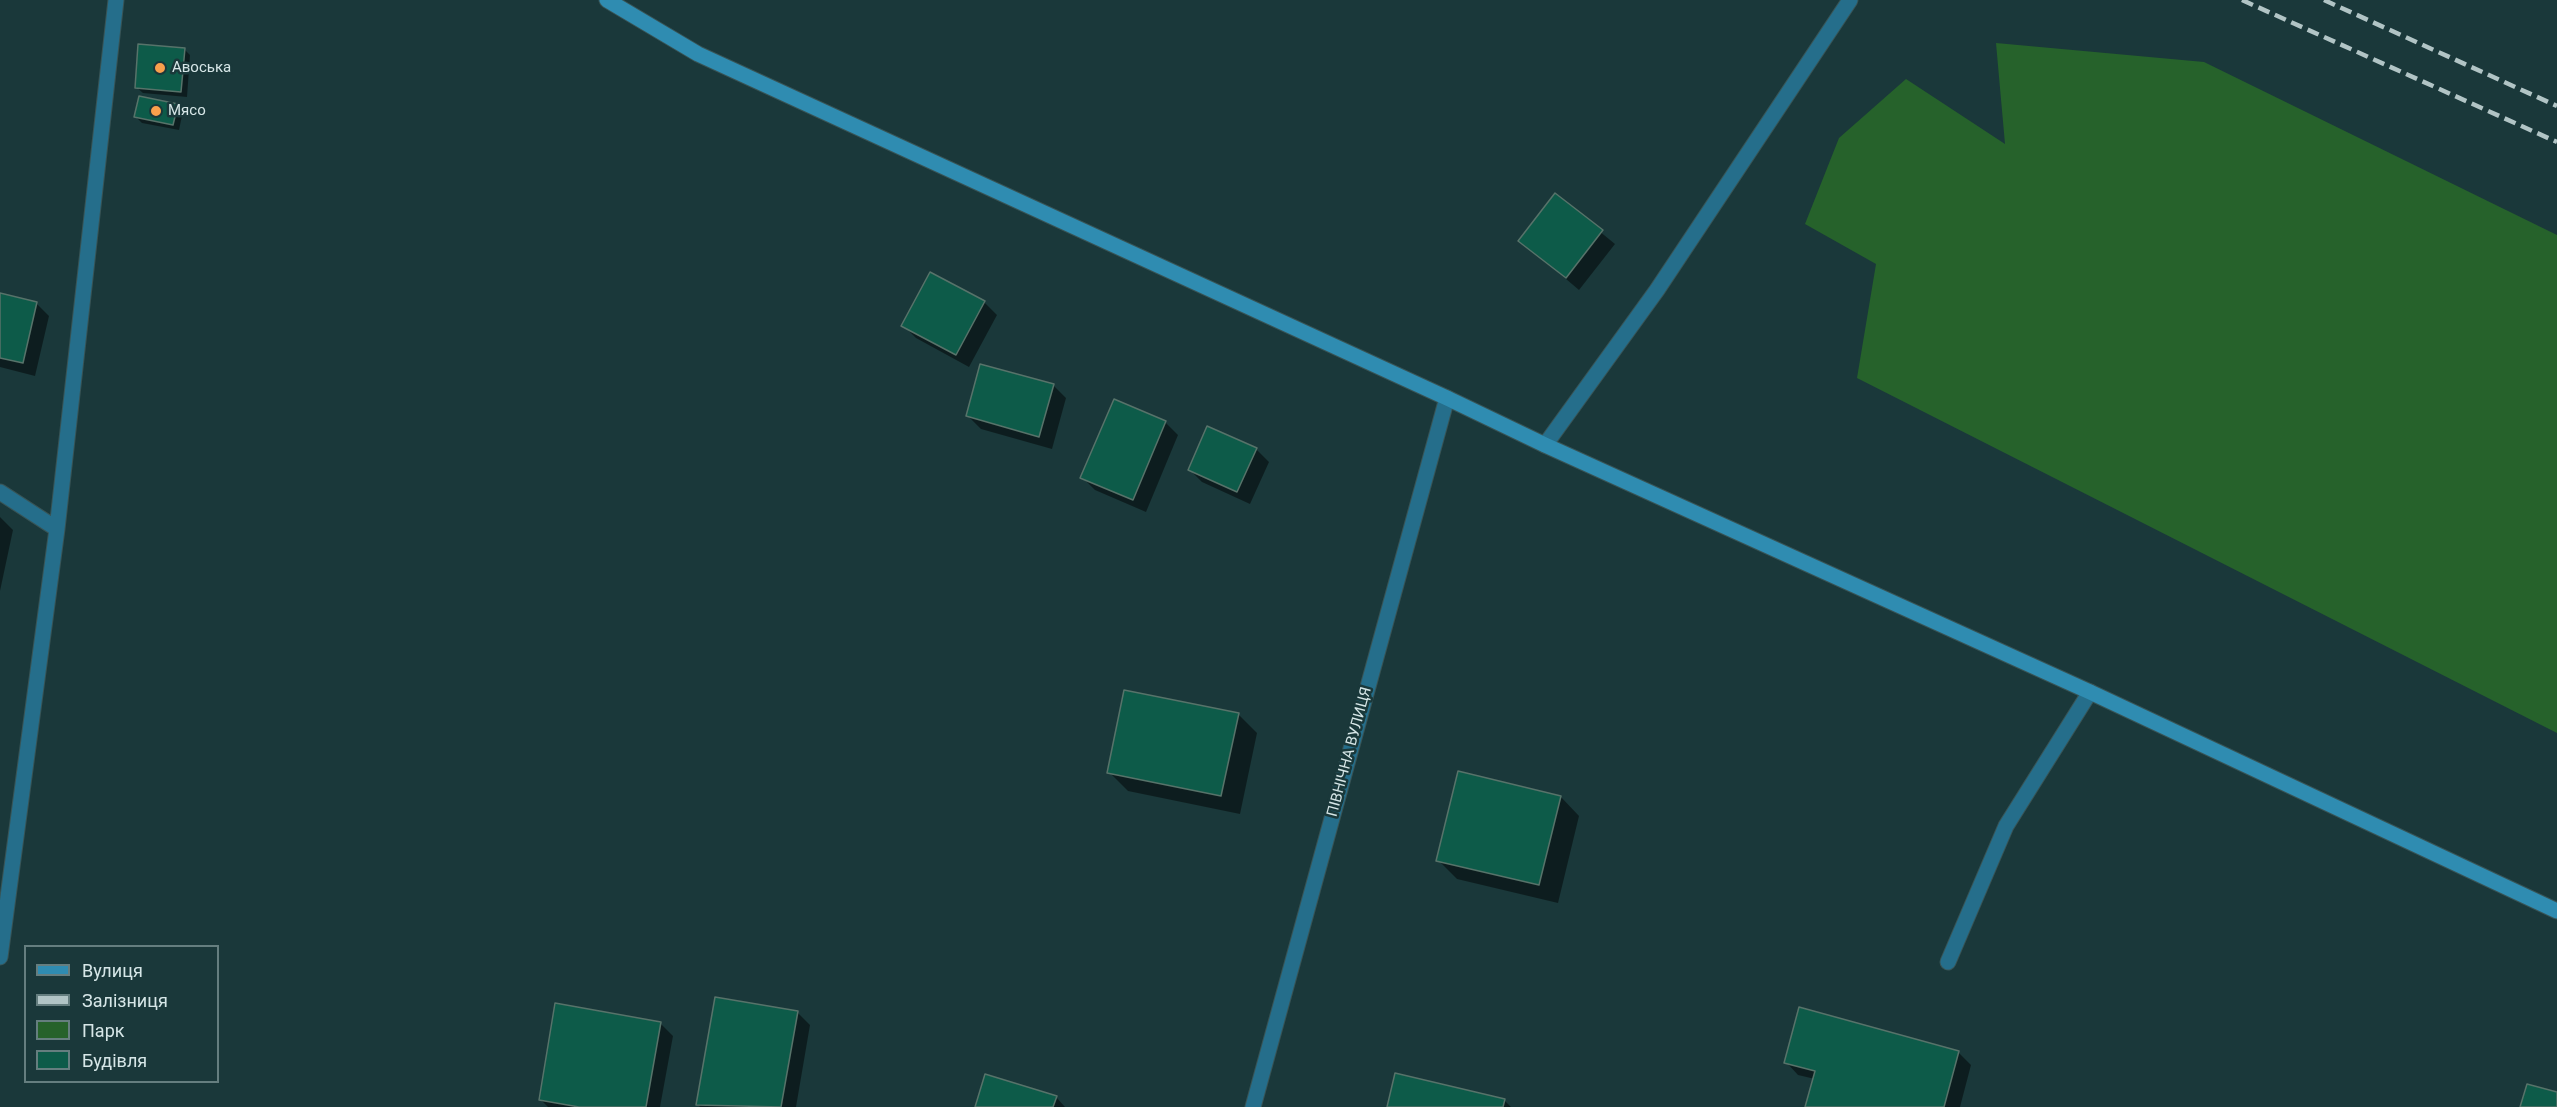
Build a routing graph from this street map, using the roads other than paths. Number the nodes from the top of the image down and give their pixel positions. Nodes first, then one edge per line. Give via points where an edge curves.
1 (116, 0) edge
2 (607, 0) edge
3 (1850, 0) edge
4 (1447, 398) junction
5 (1545, 445) junction
6 (0, 492) edge
7 (57, 529) junction
8 (2090, 692) junction
9 (2557, 911) edge
10 (0, 957) edge
11 (1948, 962) dead end
12 (1253, 1107) edge

1 - 7 street
2 - 4 main road via 698,54
3 - 5 street via 1657,290
4 - 5 main road
4 - 12 street, ПІВНІЧНА ВУЛИЦЯ
5 - 8 main road
6 - 7 street
7 - 10 street
8 - 9 main road
8 - 11 street via 2006,826

